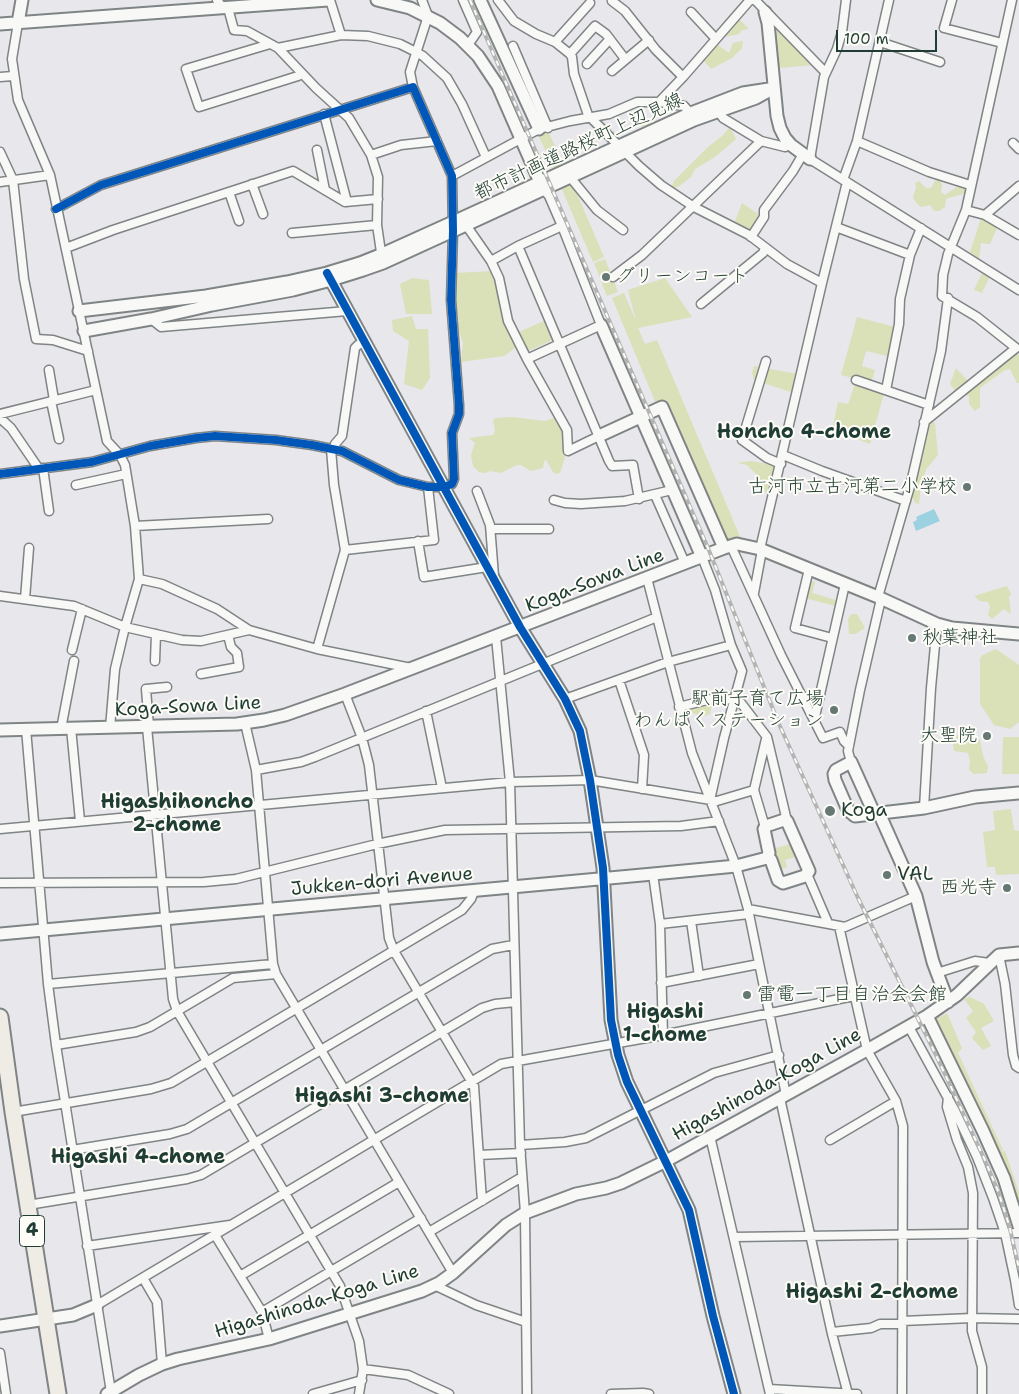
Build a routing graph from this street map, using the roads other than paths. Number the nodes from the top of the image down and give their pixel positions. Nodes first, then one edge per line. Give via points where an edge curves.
1 (22, 0) edge
2 (329, 0) edge
3 (377, 0) edge
4 (422, 0) edge
5 (463, 0) edge
6 (480, 0) edge
7 (498, 0) edge
8 (750, 0) edge
9 (755, 0) edge
10 (889, 0) edge
11 (952, 0) edge
12 (1012, 0) edge
13 (612, 1) edge
14 (844, 2) edge
15 (590, 3) dead end
16 (223, 5) edge
17 (691, 12) dead end
18 (765, 12) junction
19 (428, 16) junction
20 (18, 23) junction
21 (0, 24) edge
22 (340, 35) junction
23 (610, 39) junction
24 (716, 39) junction
25 (649, 40) junction
26 (554, 42) junction
27 (880, 42) junction
28 (1002, 43) junction
29 (270, 44) junction
30 (468, 45) junction
31 (513, 46) dead end
32 (278, 48) junction
33 (416, 52) junction
34 (570, 54) junction
35 (625, 59) junction
36 (940, 62) dead end
37 (587, 64) dead end
38 (612, 71) dead end
39 (825, 72) junction
40 (13, 76) junction
41 (298, 76) dead end
42 (0, 77) edge
43 (684, 78) junction
44 (413, 87) junction
45 (774, 88) junction
46 (659, 102) junction
47 (716, 107) junction
48 (341, 110) junction
49 (324, 114) junction
50 (692, 116) junction
51 (589, 117) junction
52 (543, 128) junction
53 (521, 138) junction
54 (437, 141) junction
55 (761, 141) junction
56 (857, 141) junction
57 (791, 146) junction
58 (621, 149) junction
59 (317, 150) dead end
60 (0, 152) edge
61 (371, 155) junction
62 (806, 156) junction
63 (486, 157) junction
64 (50, 175) junction
65 (452, 176) junction
66 (570, 177) junction
67 (13, 180) junction
68 (845, 181) junction
69 (0, 182) edge
70 (252, 184) junction
71 (970, 185) junction
72 (542, 186) junction
73 (1019, 186) edge
74 (325, 190) junction
75 (229, 192) junction
76 (378, 199) junction
77 (347, 202) junction
78 (694, 207) junction
79 (56, 209) junction
80 (966, 210) junction
81 (263, 214) dead end
82 (985, 215) junction
83 (239, 221) dead end
84 (377, 225) junction
85 (466, 225) junction
86 (562, 226) junction
87 (453, 227) junction
88 (836, 227) junction
89 (921, 228) junction
90 (623, 230) dead end
91 (292, 233) dead end
92 (1019, 235) edge
93 (751, 237) junction
94 (518, 246) junction
95 (951, 247) junction
96 (66, 248) junction
97 (765, 248) junction
98 (910, 255) junction
99 (382, 259) junction
100 (491, 261) junction
101 (329, 277) junction
102 (613, 277) dead end
103 (822, 283) junction
104 (1019, 290) edge
105 (948, 298) junction
106 (701, 304) dead end
107 (79, 310) junction
108 (347, 310) junction
109 (151, 319) junction
110 (601, 325) junction
111 (84, 331) junction
112 (364, 342) junction
113 (560, 343) junction
114 (88, 351) junction
115 (1013, 352) junction
116 (527, 359) junction
117 (1019, 360) edge
118 (766, 361) dead end
119 (49, 370) dead end
120 (856, 380) dead end
121 (96, 390) junction
122 (886, 390) junction
123 (52, 401) junction
124 (929, 405) junction
125 (0, 416) edge
126 (640, 417) junction
127 (924, 422) junction
128 (599, 436) junction
129 (59, 439) dead end
130 (333, 449) junction
131 (120, 455) junction
132 (783, 455) junction
133 (781, 464) junction
134 (41, 468) junction
135 (0, 474) edge
136 (126, 474) junction
137 (76, 485) dead end
138 (428, 487) junction
139 (444, 487) junction
140 (672, 490) junction
141 (477, 491) dead end
142 (655, 495) junction
143 (639, 499) junction
144 (554, 500) dead end
145 (906, 501) junction
146 (49, 511) dead end
147 (268, 519) dead end
148 (135, 526) junction
149 (491, 529) junction
150 (549, 529) dead end
151 (418, 541) junction
152 (727, 547) junction
153 (28, 548) dead end
154 (761, 549) junction
155 (346, 550) junction
156 (702, 557) junction
157 (685, 563) junction
158 (486, 567) junction
159 (808, 569) junction
160 (648, 578) junction
161 (140, 579) junction
162 (494, 580) junction
163 (845, 584) junction
164 (754, 595) junction
165 (0, 596) edge
166 (879, 598) junction
167 (25, 600) junction
168 (82, 609) junction
169 (656, 617) junction
170 (937, 624) junction
171 (125, 627) junction
172 (520, 627) junction
173 (249, 630) junction
174 (156, 634) junction
175 (1019, 634) edge
176 (228, 635) junction
177 (496, 637) junction
178 (832, 638) junction
179 (731, 645) junction
180 (72, 650) dead end
181 (317, 650) junction
182 (155, 661) dead end
183 (74, 662) dead end
184 (668, 662) junction
185 (542, 663) junction
186 (413, 668) junction
187 (201, 674) dead end
188 (500, 680) junction
189 (619, 680) junction
190 (167, 687) dead end
191 (345, 694) junction
192 (565, 699) junction
193 (734, 700) junction
194 (679, 707) junction
195 (426, 711) junction
196 (814, 721) junction
197 (245, 723) junction
198 (148, 726) junction
199 (66, 728) junction
200 (110, 728) junction
201 (0, 730) edge
202 (26, 730) junction
203 (767, 737) junction
204 (362, 738) junction
205 (849, 746) junction
206 (851, 762) junction
207 (256, 770) junction
208 (590, 780) junction
209 (510, 782) junction
210 (442, 788) junction
211 (642, 789) junction
212 (754, 790) junction
213 (1019, 793) edge
214 (372, 795) junction
215 (710, 800) junction
216 (259, 805) junction
217 (924, 808) junction
218 (876, 813) junction
219 (156, 814) junction
220 (719, 821) junction
221 (787, 821) junction
222 (80, 822) junction
223 (34, 825) junction
224 (597, 827) junction
225 (765, 827) junction
226 (511, 828) junction
227 (0, 829) edge
228 (377, 844) junction
229 (767, 858) junction
230 (736, 866) junction
231 (265, 872) junction
232 (653, 874) junction
233 (807, 874) junction
234 (604, 879) junction
235 (39, 882) junction
236 (0, 883) edge
237 (162, 883) junction
238 (513, 887) junction
239 (474, 891) junction
240 (916, 896) junction
241 (384, 899) junction
242 (268, 910) junction
243 (748, 911) junction
244 (165, 920) junction
245 (691, 921) junction
246 (828, 923) junction
247 (660, 924) junction
248 (839, 926) junction
249 (44, 930) junction
250 (0, 934) edge
251 (513, 944) junction
252 (394, 950) junction
253 (1019, 953) edge
254 (999, 955) junction
255 (989, 963) junction
256 (273, 964) junction
257 (759, 964) junction
258 (170, 973) junction
259 (937, 973) junction
260 (276, 974) junction
261 (699, 976) junction
262 (661, 983) junction
263 (48, 984) junction
264 (419, 991) junction
265 (854, 996) junction
266 (516, 1002) junction
267 (948, 1002) junction
268 (296, 1009) junction
269 (177, 1011) junction
270 (769, 1013) junction
271 (927, 1016) junction
272 (0, 1017) edge
273 (909, 1026) junction
274 (443, 1031) junction
275 (663, 1035) junction
276 (615, 1043) junction
277 (56, 1045) junction
278 (320, 1050) junction
279 (867, 1050) junction
280 (779, 1054) junction
281 (207, 1061) junction
282 (517, 1061) junction
283 (1019, 1068) edge
284 (472, 1080) junction
285 (345, 1090) junction
286 (783, 1096) junction
287 (948, 1097) junction
288 (896, 1101) junction
289 (65, 1102) junction
290 (232, 1102) junction
291 (640, 1110) junction
292 (13, 1112) junction
293 (710, 1136) junction
294 (374, 1140) junction
295 (830, 1140) dead end
296 (255, 1143) junction
297 (520, 1149) junction
298 (72, 1150) junction
299 (478, 1154) junction
300 (666, 1161) junction
301 (522, 1176) junction
302 (399, 1182) junction
303 (285, 1193) junction
304 (80, 1197) junction
305 (482, 1201) junction
306 (28, 1205) junction
307 (525, 1213) junction
308 (421, 1218) junction
309 (232, 1225) junction
310 (1019, 1226) edge
311 (430, 1232) junction
312 (1005, 1233) junction
313 (1019, 1233) edge
314 (972, 1234) junction
315 (215, 1235) junction
316 (310, 1235) junction
317 (903, 1235) junction
318 (812, 1236) junction
319 (734, 1237) junction
320 (88, 1246) junction
321 (331, 1271) junction
322 (453, 1273) junction
323 (240, 1276) junction
324 (144, 1278) junction
325 (434, 1285) junction
326 (97, 1305) junction
327 (1019, 1305) edge
328 (262, 1312) junction
329 (349, 1314) junction
330 (972, 1318) junction
331 (1019, 1319) edge
332 (47, 1320) junction
333 (526, 1322) junction
334 (902, 1323) junction
335 (0, 1326) edge
336 (832, 1332) junction
337 (269, 1339) junction
338 (0, 1353) edge
339 (162, 1364) junction
340 (363, 1368) junction
341 (362, 1380) junction
342 (4, 1389) edge
343 (770, 1392) edge
344 (109, 1393) edge
345 (58, 1394) edge
346 (313, 1394) edge
347 (360, 1394) edge
348 (449, 1394) edge
349 (527, 1394) edge
350 (611, 1394) edge
351 (649, 1394) edge
352 (734, 1394) edge
353 (848, 1394) edge
354 (857, 1394) edge
355 (902, 1394) edge
356 (982, 1394) edge

1 - 20 street
2 - 16 street
2 - 22 street
3 - 19 street
4 - 19 street
5 - 30 street via 477,32
6 - 52 street
7 - 26 street via 514,21
8 - 24 street
9 - 18 street
10 - 27 street
11 - 28 street via 944,28
12 - 28 street
13 - 25 street via 625,11
14 - 39 street via 837,49
15 - 26 street
16 - 20 street
16 - 29 street via 234,30 247,31
17 - 24 street
18 - 39 street
18 - 45 street
19 - 30 street
19 - 33 street
20 - 21 street
20 - 40 street via 12,59
22 - 32 street
22 - 33 street via 368,36 400,44
23 - 34 street via 595,26
23 - 35 street
23 - 37 street
24 - 43 street
25 - 35 street
25 - 43 street
26 - 34 street
27 - 36 street
27 - 56 street
28 - 71 street
29 - 32 street
29 - 41 street via 186,69 199,107
30 - 53 street via 493,77
31 - 52 street
32 - 48 street
33 - 44 street via 410,72
33 - 63 street via 447,78
34 - 51 street
35 - 38 street
39 - 62 street
40 - 42 street
40 - 64 street via 18,100
43 - 46 street
44 - 48 street
44 - 54 street
45 - 47 street, 都市計画道路桜町上辺見線 via 754,90
45 - 57 street via 780,128
46 - 50 street via 684,106
46 - 51 street via 637,102 609,114
47 - 50 street, 都市計画道路桜町上辺見線
47 - 55 street via 723,118
48 - 49 street
48 - 61 street
49 - 77 street
49 - 79 street via 101,186
50 - 58 street, 都市計画道路桜町上辺見線
51 - 52 street
51 - 58 street
52 - 53 street
53 - 63 street
53 - 72 street
54 - 61 street via 401,145
54 - 65 street
55 - 57 street
55 - 78 street
56 - 68 street
56 - 71 street via 929,172
57 - 62 street
58 - 66 street, 都市計画道路桜町上辺見線
58 - 72 street, 都市計画道路桜町上辺見線
58 - 78 street via 661,185
59 - 74 street
60 - 67 street
61 - 76 street via 378,177
62 - 68 street
62 - 93 street via 764,210 764,217
63 - 65 street
64 - 67 street
64 - 79 street
65 - 87 street
66 - 72 street, 都市計画道路桜町上辺見線
66 - 90 street via 597,210
67 - 69 street
67 - 114 street via 24,279 36,339 53,340
68 - 88 street
68 - 89 street
70 - 74 street via 293,171
70 - 75 street
70 - 81 street
71 - 80 street
72 - 85 street, 都市計画道路桜町上辺見線
72 - 86 street
72 - 87 street, 都市計画道路桜町上辺見線
73 - 82 street
74 - 77 street
75 - 83 street
75 - 96 street
76 - 77 street
76 - 84 street
78 - 93 street
78 - 102 street
79 - 96 street
80 - 82 street
80 - 95 street
82 - 92 street
84 - 91 street
84 - 99 street
85 - 87 street, 都市計画道路桜町上辺見線
85 - 100 street
86 - 94 street
86 - 110 street
87 - 99 street, 都市計画道路桜町上辺見線
87 - 139 street via 451,300 458,414 452,433 454,479 452,484
88 - 98 street
88 - 103 street
89 - 95 street
89 - 98 street
93 - 97 street
94 - 100 street
94 - 113 street
95 - 104 street
95 - 105 street via 943,275 942,296
96 - 107 street
97 - 103 street
97 - 106 street
98 - 122 street
99 - 101 street, 都市計画道路桜町上辺見線
100 - 116 street via 499,278 508,320
101 - 107 street, 都市計画道路桜町上辺見線 via 206,296
101 - 108 street
101 - 109 street, 都市計画道路桜町上辺見線 via 293,290
103 - 132 street
105 - 115 street via 995,330 1016,348
105 - 124 street
107 - 111 street
108 - 109 street via 161,327
108 - 112 street
109 - 111 street, 都市計画道路桜町上辺見線
110 - 113 street
110 - 126 street
111 - 114 street
112 - 130 street via 355,348 342,436
112 - 139 street
113 - 116 street
113 - 128 street
114 - 121 street
115 - 117 street
115 - 127 street
116 - 128 street via 567,430 568,451
118 - 133 street via 742,440
119 - 123 street
120 - 122 street
121 - 123 street
121 - 131 street via 107,440
122 - 124 street
123 - 125 street
123 - 129 street
124 - 127 street
125 - 134 street
126 - 128 street
126 - 140 street
126 - 152 street via 662,407
127 - 145 street
128 - 143 street via 612,466 633,465
130 - 131 street via 267,439 215,436 150,446
130 - 138 street via 355,456 399,480
130 - 155 street via 334,485
131 - 134 street
131 - 136 street
132 - 133 street
132 - 145 street
133 - 154 street
134 - 135 street
134 - 146 street
136 - 137 street
136 - 148 street
138 - 139 street
138 - 151 street via 434,540
139 - 158 street
140 - 142 street
140 - 156 street
141 - 149 street
142 - 143 street
142 - 157 street
143 - 144 street via 581,504
145 - 166 street
147 - 148 street
148 - 161 street
149 - 150 street
149 - 162 street
151 - 155 street
151 - 158 street via 424,577
152 - 154 street, Koga-Sowa Line via 745,545
152 - 156 street, Koga-Sowa Line
152 - 164 street
153 - 167 street
154 - 159 street, Koga-Sowa Line
154 - 164 street
155 - 181 street
156 - 157 street, Koga-Sowa Line
156 - 179 street
157 - 160 street, Koga-Sowa Line
158 - 162 street
159 - 163 street, Koga-Sowa Line
159 - 178 street via 795,628
160 - 169 street
160 - 172 street, Koga-Sowa Line
161 - 171 street
161 - 173 street via 162,584 217,609
162 - 172 street
163 - 166 street, Koga-Sowa Line
163 - 178 street
164 - 196 street
165 - 167 street
166 - 170 street, Koga-Sowa Line
166 - 205 street
167 - 168 street
168 - 171 street
168 - 180 street
169 - 184 street
169 - 185 street
170 - 175 street, Koga-Sowa Line
170 - 217 street
171 - 174 street
171 - 200 street via 115,669
172 - 177 street, Koga-Sowa Line
172 - 185 street
173 - 176 street
173 - 181 street
174 - 176 street via 201,641
174 - 182 street
176 - 187 street via 230,647 237,653 239,667
177 - 186 street, Koga-Sowa Line
177 - 188 street
178 - 196 street
179 - 184 street
179 - 193 street via 742,671
181 - 186 street
183 - 199 street
184 - 189 street
184 - 194 street
185 - 188 street
185 - 192 street
186 - 191 street, Koga-Sowa Line
188 - 195 street
188 - 209 street
189 - 192 street
189 - 211 street via 644,755
190 - 198 street via 146,689
191 - 197 street, Koga-Sowa Line via 285,715
191 - 204 street
192 - 208 street via 580,731
193 - 194 street via 715,698
193 - 203 street via 741,703
193 - 215 street
194 - 215 street
195 - 204 street
195 - 210 street
196 - 205 street via 823,738 840,732
197 - 198 street, Koga-Sowa Line
197 - 207 street
198 - 200 street, Koga-Sowa Line
198 - 219 street
199 - 200 street, Koga-Sowa Line
199 - 202 street, Koga-Sowa Line
199 - 222 street
201 - 202 street, Koga-Sowa Line
202 - 223 street
203 - 212 street
203 - 221 street
204 - 207 street via 301,762
204 - 214 street
205 - 206 street
206 - 218 street
206 - 218 street via 838,768 834,774 848,810 855,816
207 - 216 street
208 - 209 street
208 - 211 street
208 - 224 street
209 - 210 street
209 - 226 street
210 - 214 street
211 - 215 street
212 - 215 street
212 - 225 street
213 - 217 street via 966,798
214 - 216 street
214 - 228 street
215 - 220 street
216 - 219 street
216 - 231 street
217 - 218 street
218 - 240 street
219 - 222 street
219 - 237 street
220 - 224 street via 680,826
220 - 230 street
221 - 225 street
221 - 233 street via 809,869
222 - 223 street
223 - 227 street
223 - 235 street
224 - 226 street
224 - 234 street
225 - 229 street
226 - 228 street via 445,830
226 - 238 street
228 - 231 street
228 - 241 street
229 - 230 street, Jukken-dori Avenue
229 - 233 street via 771,860 781,883
230 - 232 street, Jukken-dori Avenue
230 - 243 street
231 - 237 street via 221,881
231 - 242 street
232 - 234 street, Jukken-dori Avenue
232 - 247 street
233 - 246 street
234 - 238 street, Jukken-dori Avenue
234 - 276 street via 610,1006
235 - 236 street
235 - 237 street
235 - 249 street
237 - 244 street
238 - 239 street, Jukken-dori Avenue
238 - 251 street
239 - 241 street, Jukken-dori Avenue
239 - 252 street via 462,910
240 - 248 street via 845,927
240 - 259 street
241 - 242 street, Jukken-dori Avenue
241 - 252 street via 389,938
242 - 244 street, Jukken-dori Avenue
242 - 256 street
243 - 245 street
243 - 246 street
243 - 257 street
244 - 249 street, Jukken-dori Avenue
244 - 258 street
245 - 247 street
245 - 261 street
246 - 248 street
247 - 262 street
248 - 265 street
249 - 250 street, Jukken-dori Avenue
249 - 263 street
251 - 264 street via 492,949
251 - 266 street
252 - 264 street
252 - 268 street
253 - 254 street
254 - 255 street, Higashinoda-Koga Line
254 - 283 street via 1014,1055
255 - 259 street via 975,960
255 - 267 street, Higashinoda-Koga Line
256 - 258 street
256 - 260 street
257 - 261 street
257 - 270 street
258 - 263 street
258 - 269 street
259 - 267 street
260 - 268 street
260 - 269 street via 233,978
261 - 262 street
262 - 275 street
263 - 277 street
264 - 274 street
264 - 278 street
265 - 270 street
265 - 279 street
266 - 274 street via 482,1008
266 - 282 street
267 - 271 street, Higashinoda-Koga Line
268 - 278 street
268 - 281 street
269 - 277 street via 136,1032
269 - 281 street
270 - 275 street
270 - 280 street
271 - 273 street, Higashinoda-Koga Line
271 - 310 street via 1004,1178
272 - 292 highway, 4
273 - 279 street, Higashinoda-Koga Line
273 - 287 street
274 - 284 street
274 - 285 street
275 - 276 street
276 - 282 street
276 - 291 street
277 - 289 street
278 - 285 street
278 - 290 street
279 - 286 street, Higashinoda-Koga Line
279 - 288 street
280 - 286 street
280 - 291 street via 714,1073
281 - 289 street via 171,1083 151,1089
281 - 290 street
282 - 284 street via 496,1067
282 - 297 street
284 - 294 street
284 - 299 street
285 - 294 street
285 - 296 street
286 - 293 street, Higashinoda-Koga Line
286 - 318 street
287 - 312 street via 977,1157
287 - 314 street via 947,1107 968,1167 973,1193
288 - 295 street
288 - 317 street via 903,1126
289 - 292 street
289 - 298 street
290 - 296 street
290 - 298 street via 179,1132
291 - 297 street via 586,1138
291 - 300 street
292 - 306 highway, 4
293 - 300 street, Higashinoda-Koga Line
293 - 319 street
294 - 302 street
294 - 303 street
296 - 303 street
296 - 304 street via 195,1177
297 - 299 street
297 - 301 street
298 - 304 street
299 - 305 street
300 - 307 street, Higashinoda-Koga Line via 621,1183 576,1194
300 - 352 street via 689,1210
301 - 305 street
301 - 307 street
302 - 308 street
302 - 316 street
303 - 309 street
303 - 316 street
304 - 306 street
304 - 320 street
305 - 311 street
306 - 332 highway, 4
307 - 322 street, Higashinoda-Koga Line via 506,1225
307 - 333 street
308 - 311 street
308 - 321 street
309 - 315 street
309 - 320 street
311 - 322 street
312 - 313 street
312 - 314 street
312 - 327 street
314 - 317 street
314 - 330 street
315 - 323 street
315 - 324 street
316 - 321 street
316 - 323 street
317 - 318 street
317 - 334 street
318 - 319 street
318 - 336 street
319 - 343 street
320 - 326 street
321 - 328 street
321 - 329 street via 340,1286
322 - 325 street, Higashinoda-Koga Line
323 - 328 street
324 - 326 street
324 - 339 street via 157,1302
325 - 329 street, Higashinoda-Koga Line
325 - 333 street via 476,1305
326 - 332 street
326 - 344 street
328 - 337 street
329 - 337 street, Higashinoda-Koga Line
329 - 340 street via 359,1341
330 - 331 street
330 - 334 street
330 - 356 street via 973,1338 982,1367
332 - 335 street
332 - 345 highway, 4
333 - 349 street
334 - 336 street
334 - 355 street
336 - 353 street
337 - 339 street, Higashinoda-Koga Line
338 - 342 street
339 - 344 street, Higashinoda-Koga Line
340 - 341 street
340 - 348 street via 408,1375
341 - 346 street
341 - 347 street
343 - 353 street
350 - 351 street
353 - 354 street

